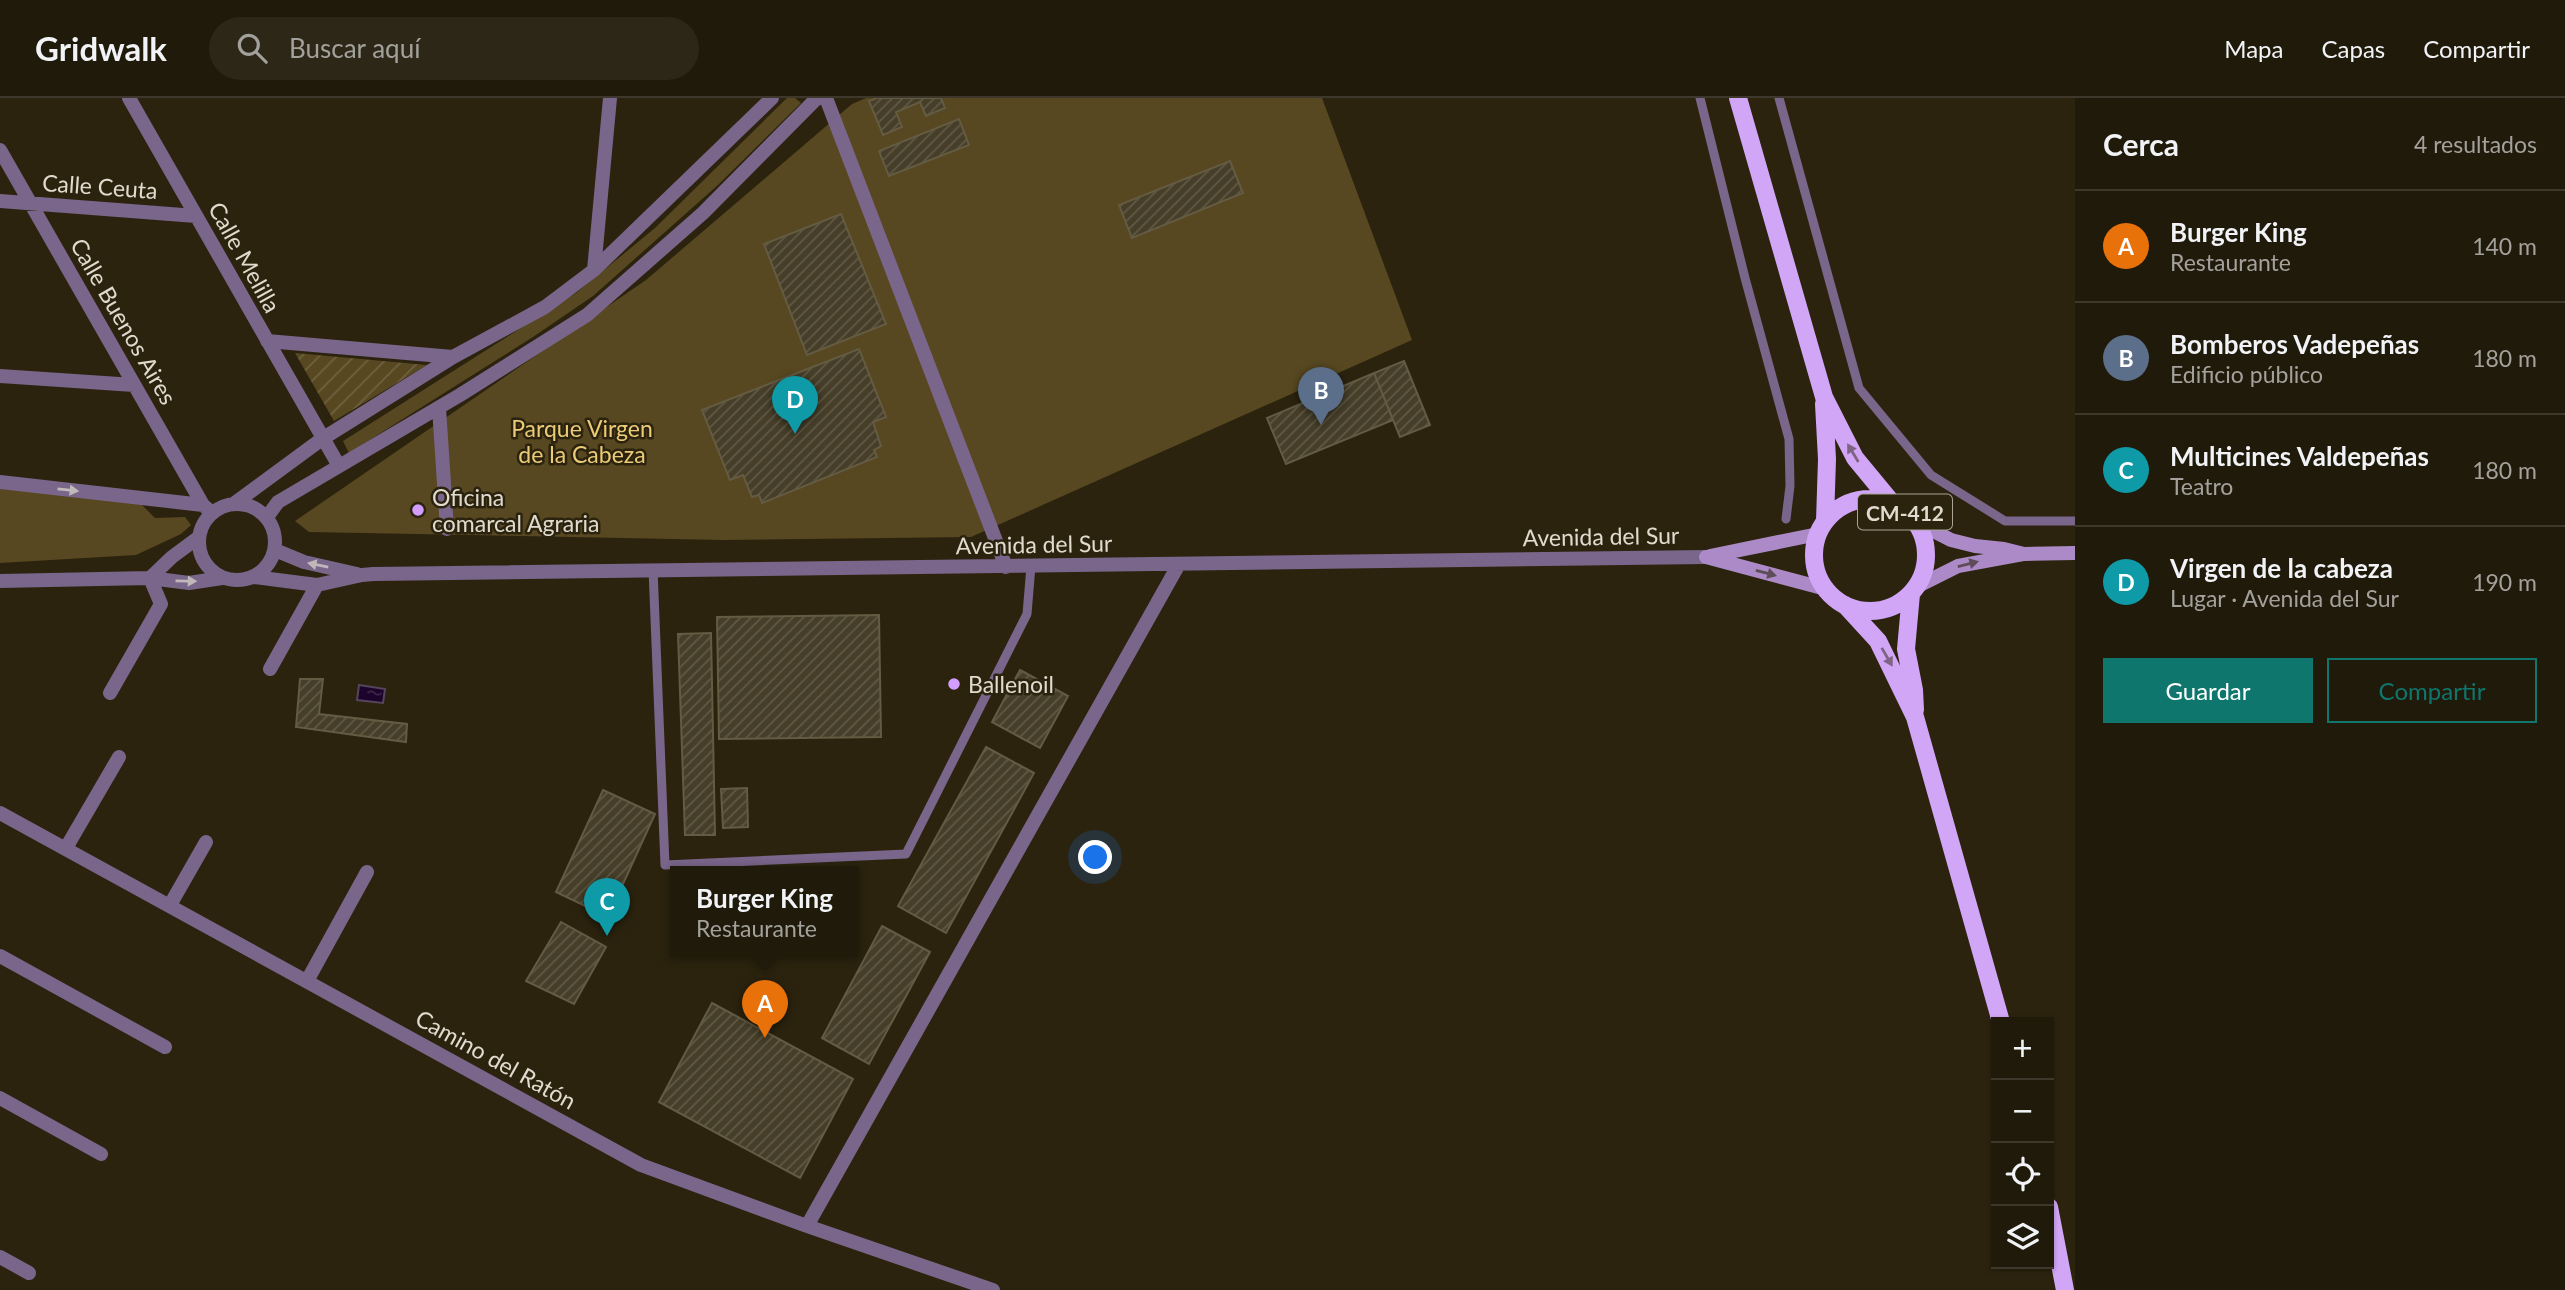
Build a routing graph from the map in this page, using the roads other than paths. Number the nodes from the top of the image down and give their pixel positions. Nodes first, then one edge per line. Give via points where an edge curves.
1 (129, 98) edge
2 (611, 98) edge
3 (772, 98) edge
4 (817, 98) edge
5 (826, 98) edge
6 (1700, 98) edge
7 (1738, 98) edge
8 (1779, 98) edge
9 (0, 150) edge
10 (0, 201) edge
11 (30, 203) junction
12 (196, 216) junction
13 (594, 271) junction
14 (267, 341) junction
15 (453, 357) junction
16 (0, 376) edge
17 (134, 385) junction
18 (1824, 397) junction
19 (439, 408) junction
20 (322, 439) junction
21 (339, 466) junction
22 (0, 482) edge
23 (235, 503) junction
24 (1893, 504) junction
25 (208, 509) junction
26 (267, 517) junction
27 (1786, 519) dead end
28 (2075, 521) edge
29 (1916, 522) junction
30 (1822, 527) junction
31 (447, 528) dead end
32 (199, 537) junction
33 (275, 550) junction
34 (2075, 553) edge
35 (2024, 554) junction
36 (1706, 557) junction
37 (1179, 564) junction
38 (1031, 566) junction
39 (1006, 567) junction
40 (653, 569) junction
41 (362, 575) junction
42 (254, 577) junction
43 (222, 578) junction
44 (150, 579) junction
45 (0, 581) edge
46 (317, 585) junction
47 (1826, 589) junction
48 (1913, 591) junction
49 (1845, 605) junction
50 (270, 669) dead end
51 (110, 693) dead end
52 (1916, 717) junction
53 (119, 757) dead end
54 (0, 813) edge
55 (206, 842) dead end
56 (66, 848) junction
57 (367, 872) dead end
58 (170, 905) junction
59 (0, 956) edge
60 (307, 981) junction
61 (2000, 1017) edge
62 (166, 1047) dead end
63 (0, 1098) edge
64 (101, 1154) dead end
65 (807, 1226) junction
66 (2054, 1233) edge
67 (0, 1257) edge
68 (29, 1273) dead end
69 (993, 1290) edge
70 (2065, 1290) edge

1 - 12 street, Calle Melilla
2 - 13 street
3 - 13 street
4 - 19 street via 703,213 586,315
5 - 39 street
6 - 27 lane via 1789,439
7 - 18 main road, CM-412
8 - 28 lane via 1859,388 1931,475 1973,502 2005,521
9 - 11 street, Calle Buenos Aires
10 - 11 street, Calle Ceuta
11 - 12 street, Calle Ceuta
11 - 17 street, Calle Buenos Aires
12 - 14 street, Calle Melilla
13 - 15 street via 545,307
14 - 15 street
14 - 20 street, Calle Melilla
15 - 20 street
16 - 17 street
17 - 25 street, Calle Buenos Aires
24 -> 18 main road, CM-412 via 1855,458
18 - 30 main road, CM-412 via 1827,459
19 - 21 street
19 - 31 street
20 - 21 street, Calle Melilla
20 - 23 street
21 - 26 street via 278,502
22 -> 25 street
23 - 25 street
23 - 26 street
24 - 29 main road, CM-412
24 - 30 main road, CM-412 via 1856,500 1839,508
25 - 32 street
26 - 33 street via 276,538
29 - 35 main road via 1951,540
29 - 48 main road, CM-412 via 1926,555 1924,572
30 - 36 main road, Avenida del Sur
30 - 47 main road, CM-412 via 1815,562
32 - 43 street via 204,561
32 - 44 street
41 -> 33 street, Avenida del Sur via 304,562
33 - 42 street via 264,570
34 - 35 main road
48 -> 35 main road via 1958,566
36 - 37 street, Avenida del Sur
36 -> 47 main road, Avenida del Sur
37 - 38 street, Avenida del Sur
37 - 65 street
38 - 39 street, Avenida del Sur
38 - 40 lane via 1027,614 905,854 665,865
39 - 40 street, Avenida del Sur
40 - 41 street, Avenida del Sur
41 - 46 street, Avenida del Sur
42 - 43 street
42 - 46 street, Avenida del Sur
44 -> 43 street via 189,583
44 - 45 street
44 - 51 street via 161,604
46 - 50 street
47 - 49 main road, CM-412
48 - 49 main road via 1880,610 1862,611
48 - 52 main road, CM-412 via 1906,649
49 -> 52 main road, CM-412 via 1878,640
52 - 61 main road, CM-412
53 - 56 street
54 - 56 street, Camino del Ratón
55 - 58 street
56 - 58 street, Camino del Ratón
57 - 60 street
58 - 60 street, Camino del Ratón
59 - 62 street
60 - 65 street, Camino del Ratón via 641,1165
63 - 64 street
65 - 69 street, Camino del Ratón
66 - 70 main road
67 - 68 street

